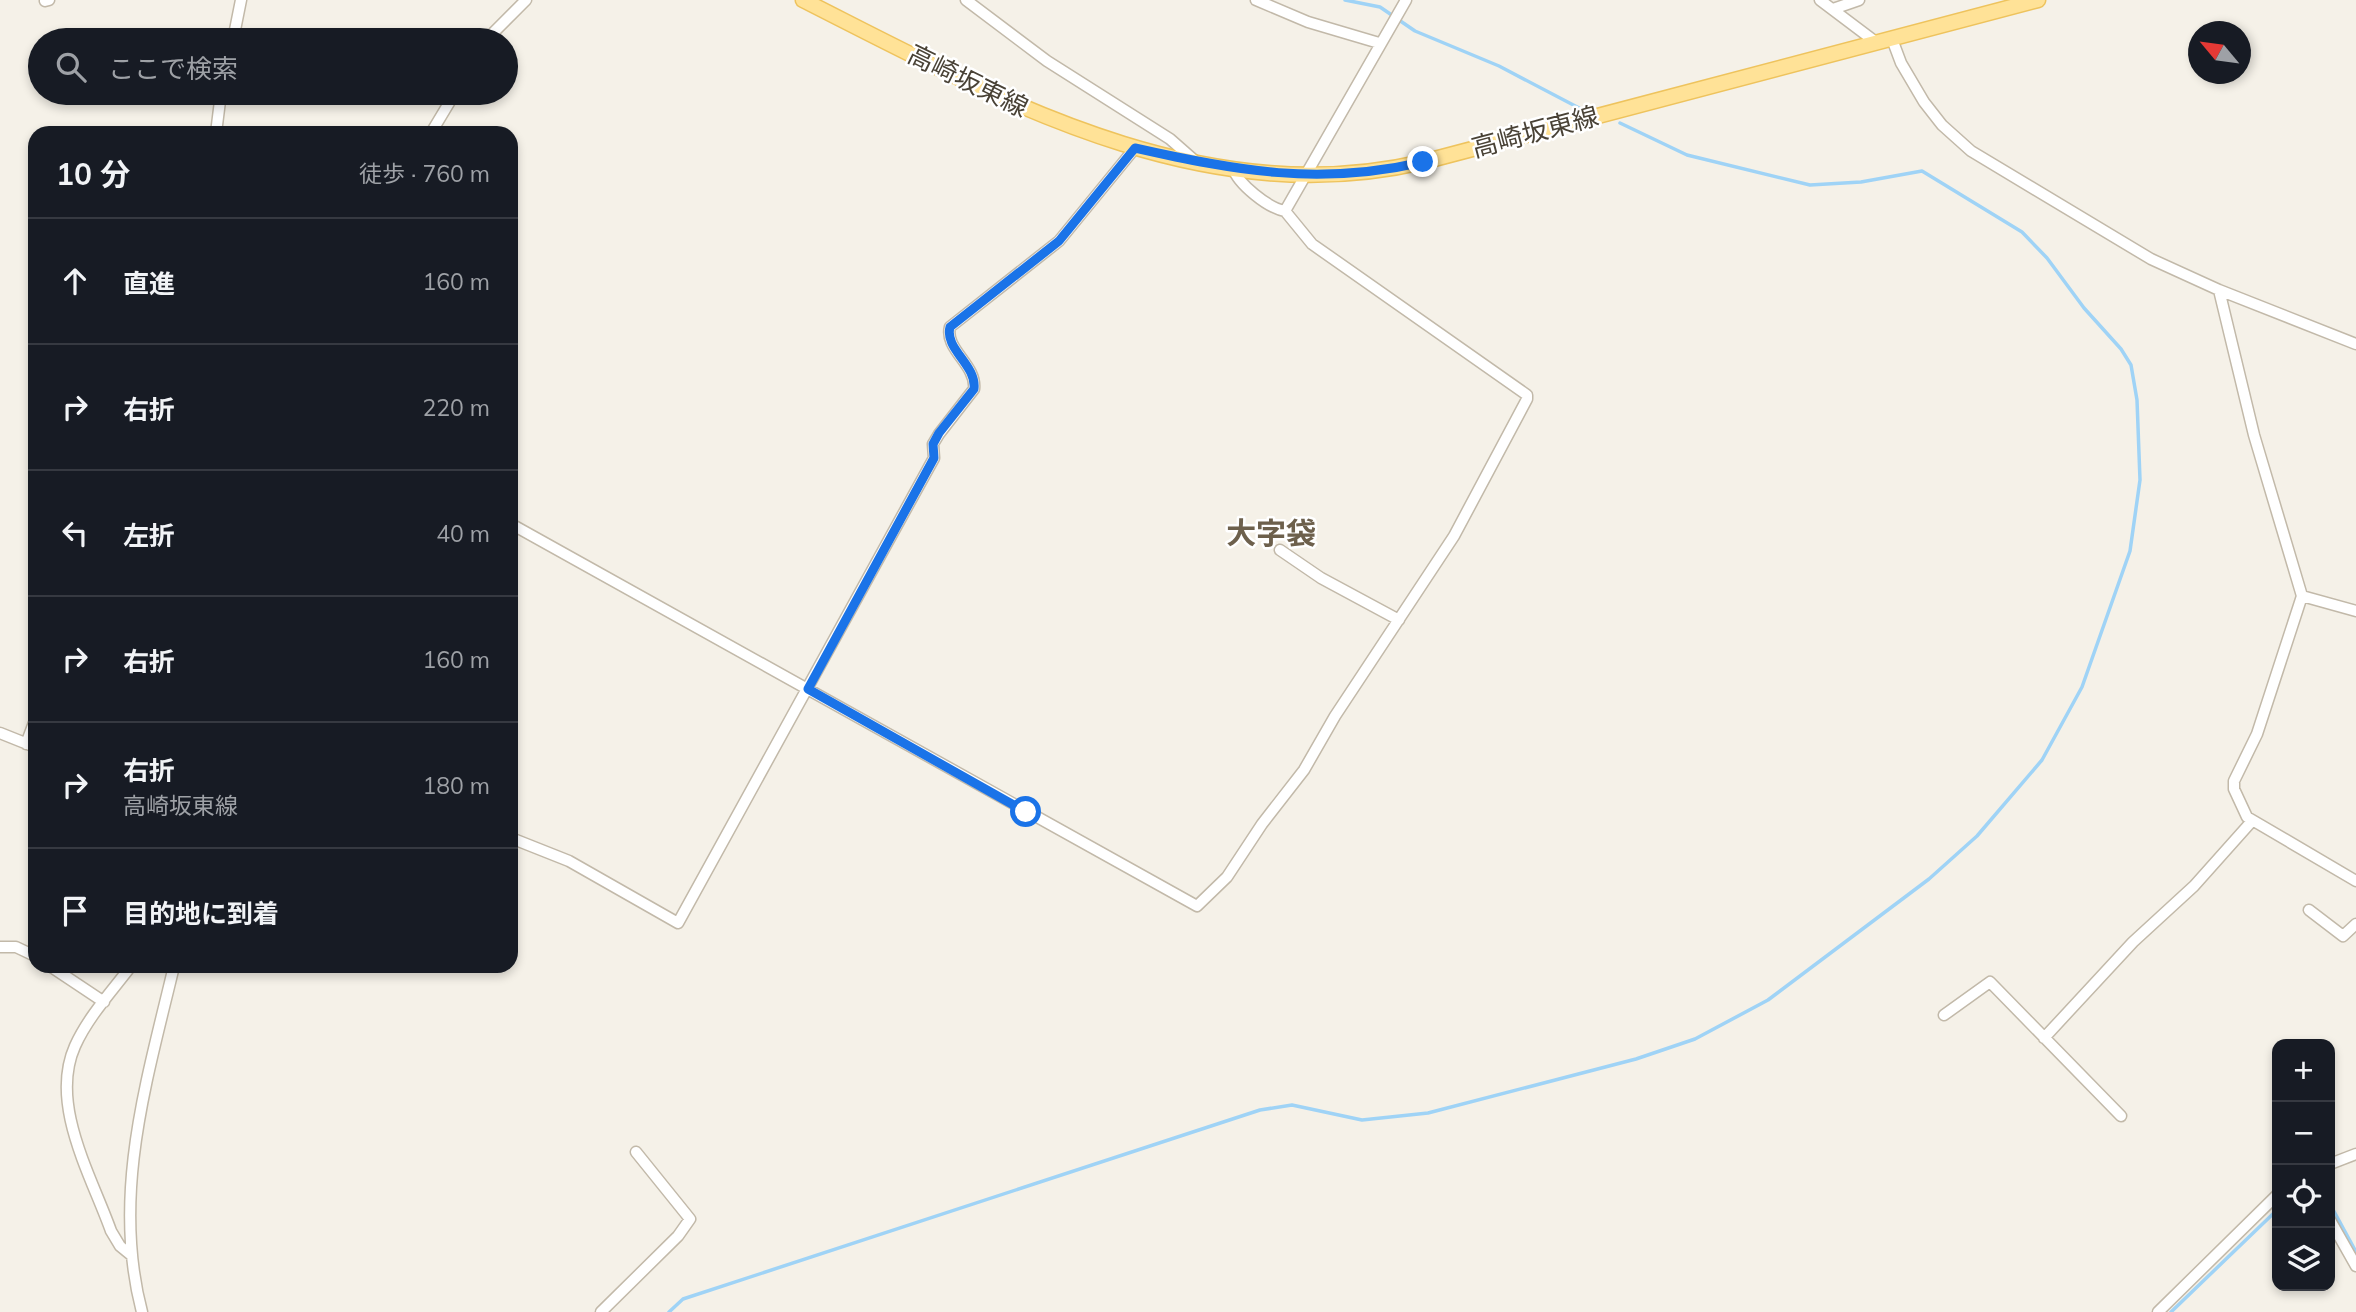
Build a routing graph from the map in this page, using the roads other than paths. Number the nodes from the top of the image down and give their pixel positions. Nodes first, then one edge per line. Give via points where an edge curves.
1 (526, 0) edge
2 (803, 0) edge
3 (966, 0) edge
4 (1256, 0) edge
5 (1406, 0) edge
6 (1820, 0) edge
7 (1859, 0) edge
8 (2038, 0) edge
9 (240, 1) edge
10 (1833, 9) junction
11 (235, 28) edge
12 (498, 28) edge
13 (1892, 39) junction
14 (1379, 43) junction
15 (1877, 43) junction
16 (220, 105) edge
17 (448, 105) edge
18 (217, 126) edge
19 (436, 126) edge
20 (1135, 148) junction
21 (1195, 161) junction
22 (1233, 168) junction
23 (1302, 176) junction
24 (1285, 211) junction
25 (2219, 290) junction
26 (2356, 344) edge
27 (518, 528) edge
28 (1280, 550) dead end
29 (2302, 596) junction
30 (2356, 611) edge
31 (1399, 620) junction
32 (808, 689) junction
33 (0, 733) edge
34 (28, 744) edge
35 (2252, 821) junction
36 (518, 841) edge
37 (2356, 881) edge
38 (2309, 910) dead end
39 (2356, 924) edge
40 (0, 947) edge
41 (28, 953) edge
42 (60, 973) edge
43 (126, 973) edge
44 (172, 973) edge
45 (104, 1002) junction
46 (1944, 1015) dead end
47 (2044, 1038) junction
48 (2120, 1115) dead end
49 (636, 1152) dead end
50 (2356, 1154) edge
51 (2335, 1162) edge
52 (2272, 1200) edge
53 (2335, 1228) edge
54 (131, 1255) junction
55 (2356, 1266) edge
56 (142, 1312) edge
57 (601, 1312) edge
58 (2158, 1312) edge

1 - 12 street
2 - 20 main road, 高崎坂東線 via 1030,112
3 - 21 street via 1047,61 1170,139
4 - 14 street via 1308,22
5 - 14 street
6 - 10 street
7 - 10 street
8 - 13 main road, 高崎坂東線
9 - 11 street
10 - 15 street
13 - 15 main road, 高崎坂東線
13 - 25 street via 1924,102 1958,141 2087,223
14 - 23 street
15 - 23 main road, 高崎坂東線 via 1392,169
16 - 18 street
17 - 19 street
20 - 21 main road, 高崎坂東線
20 - 32 street via 1059,241 950,327 950,339 972,372 974,389 939,433 933,444 934,458
21 - 22 main road, 高崎坂東線
22 - 23 main road, 高崎坂東線
22 - 24 street via 1236,177
23 - 24 street
24 - 31 street via 1312,244 1527,395 1454,536
25 - 26 street
25 - 29 street via 2254,435
27 - 32 street
28 - 31 street
29 - 30 street
29 - 35 street via 2256,734 2234,781 2241,808
31 - 32 street via 1304,770 1227,877 1197,906
32 - 36 street via 678,923 569,861
33 - 34 street
35 - 37 street
35 - 47 street
38 - 39 street via 2343,936
40 - 41 street
42 - 45 street
43 - 45 street
44 - 54 street via 138,1117 130,1177
45 - 54 street via 75,1045 65,1099 111,1231
46 - 47 street via 1990,982
47 - 48 street
49 - 57 street via 690,1219
50 - 51 street
52 - 58 street
53 - 55 street
54 - 56 street

